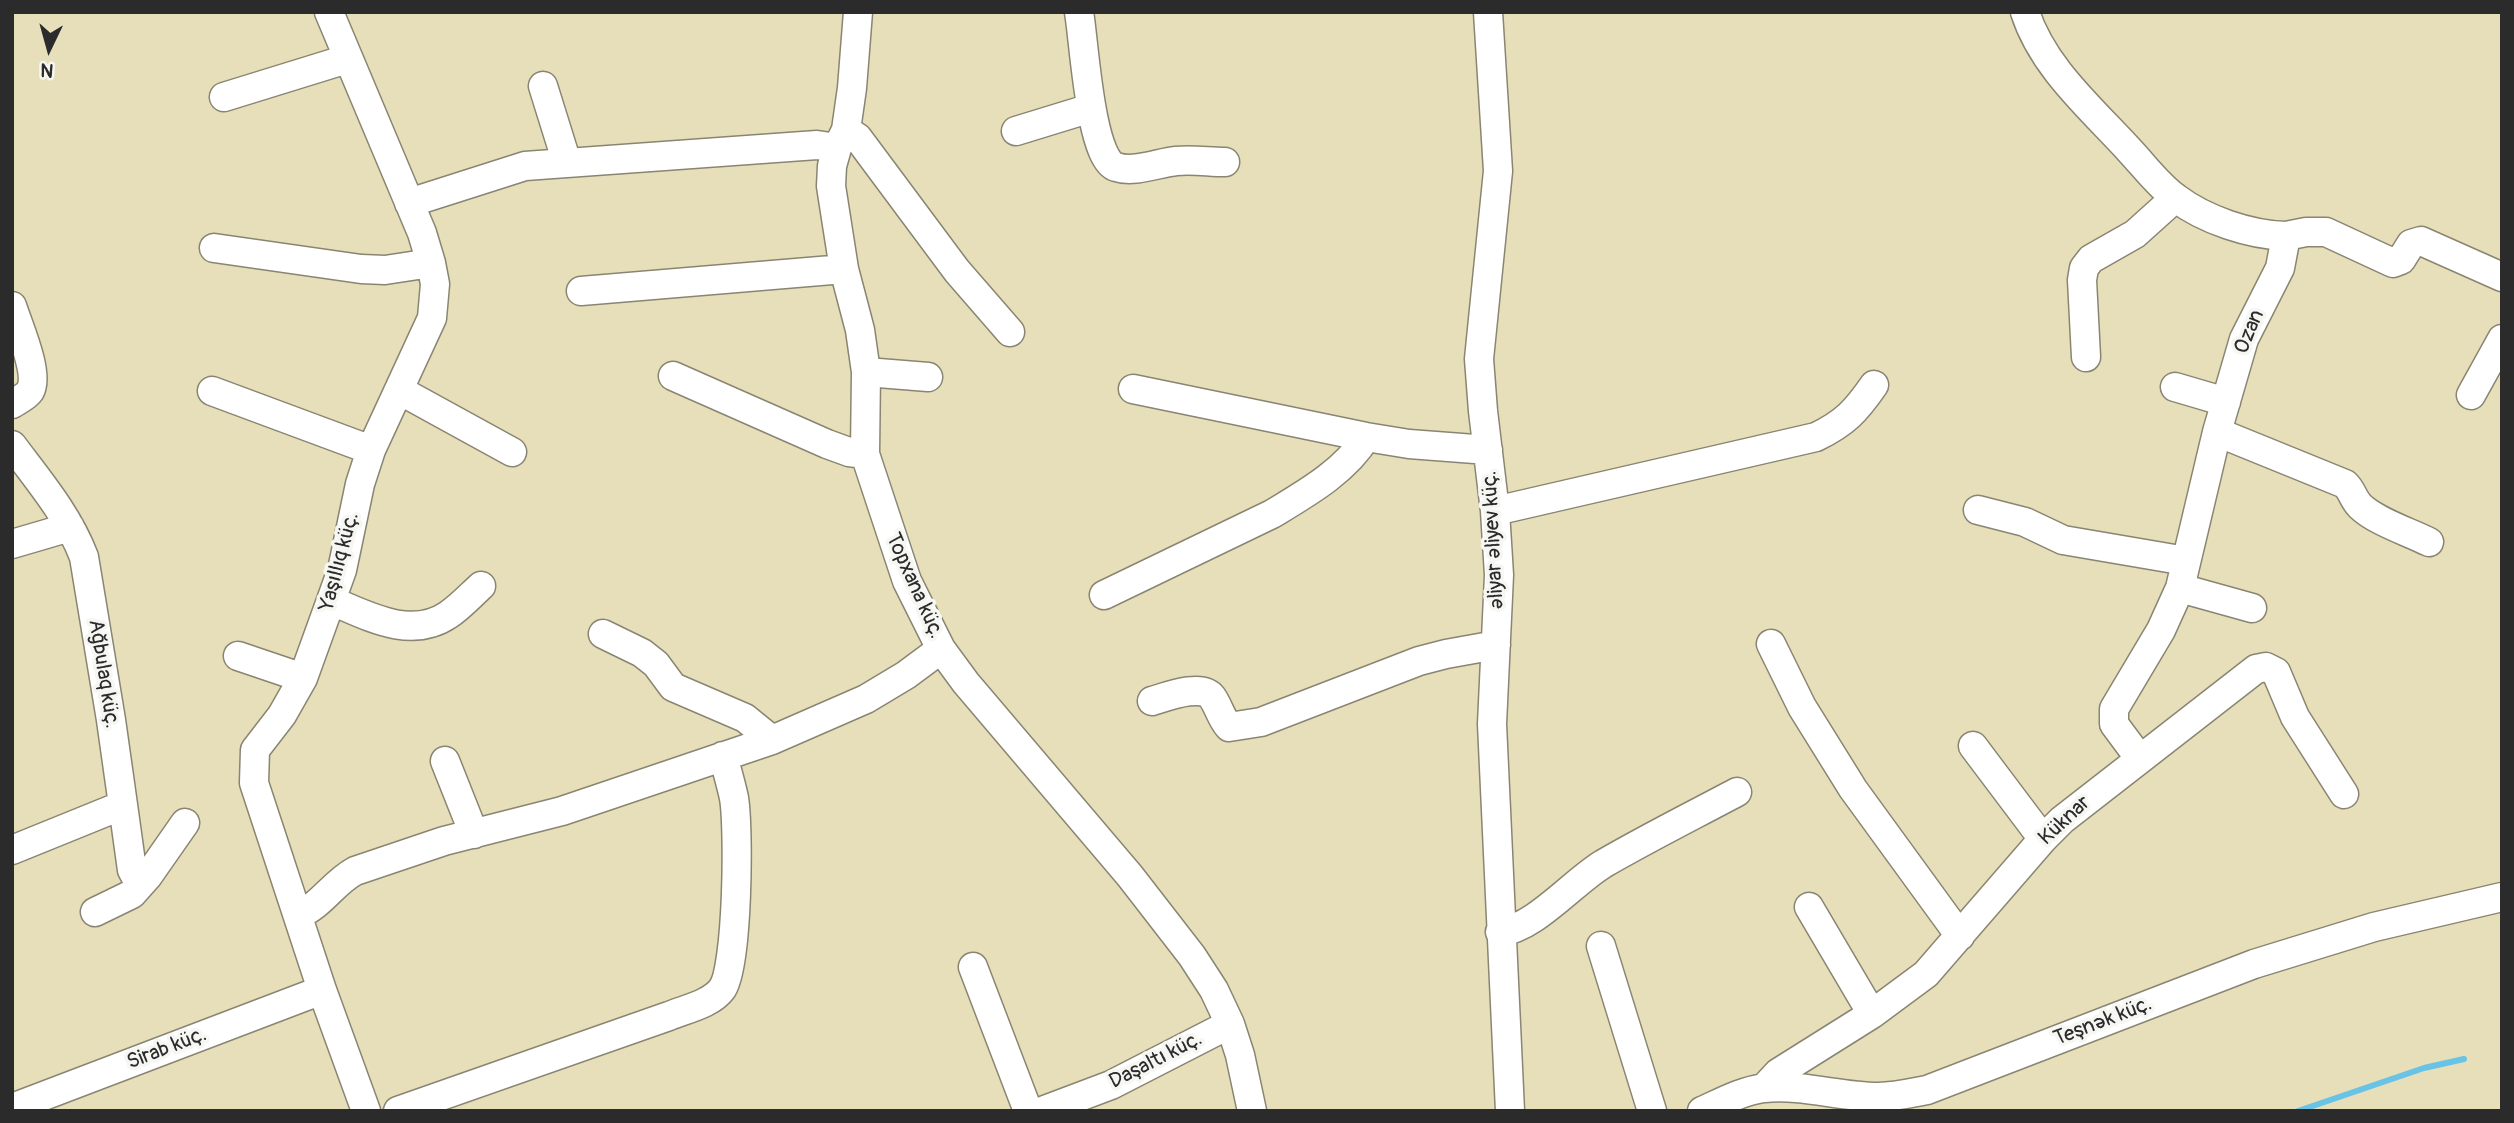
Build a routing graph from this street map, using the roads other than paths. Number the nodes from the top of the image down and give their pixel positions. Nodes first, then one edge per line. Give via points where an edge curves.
1 (329, 12) edge
2 (858, 12) edge
3 (1079, 12) edge
4 (1488, 12) edge
5 (2025, 12) edge
6 (347, 59) junction
7 (543, 86) dead end
8 (224, 97) dead end
9 (1091, 108) junction
10 (1016, 131) dead end
11 (841, 139) junction
12 (1225, 162) dead end
13 (567, 163) junction
14 (2175, 198) junction
15 (409, 203) junction
16 (2286, 236) junction
17 (214, 248) dead end
18 (431, 263) junction
19 (844, 269) junction
20 (2502, 277) edge
21 (581, 291) dead end
22 (12, 306) edge
23 (1010, 332) dead end
24 (2502, 339) edge
25 (2086, 358) dead end
26 (866, 372) junction
27 (673, 376) dead end
28 (928, 377) dead end
29 (1874, 385) dead end
30 (2175, 387) dead end
31 (1133, 389) dead end
32 (399, 390) junction
33 (212, 391) dead end
34 (2471, 395) dead end
35 (2226, 401) junction
36 (12, 404) edge
37 (2217, 432) junction
38 (1366, 437) junction
39 (12, 445) edge
40 (371, 450) junction
41 (1488, 450) junction
42 (512, 453) dead end
43 (865, 454) junction
44 (1978, 510) dead end
45 (1495, 511) junction
46 (70, 527) junction
47 (2429, 542) dead end
48 (12, 544) edge
49 (2183, 574) junction
50 (481, 586) dead end
51 (1104, 595) dead end
52 (332, 601) junction
53 (2252, 608) dead end
54 (603, 634) dead end
55 (1496, 645) junction
56 (1771, 645) dead end
57 (941, 649) junction
58 (238, 656) dead end
59 (303, 678) junction
60 (1152, 702) dead end
61 (772, 740) junction
62 (1973, 746) dead end
63 (723, 756) junction
64 (2140, 759) junction
65 (445, 761) dead end
66 (1737, 792) dead end
67 (2344, 794) dead end
68 (122, 805) junction
69 (185, 822) dead end
70 (474, 834) junction
71 (2043, 839) junction
72 (12, 850) edge
73 (140, 886) junction
74 (2502, 897) edge
75 (1809, 907) dead end
76 (95, 912) dead end
77 (299, 915) junction
78 (1500, 932) junction
79 (1960, 936) junction
80 (1601, 946) dead end
81 (973, 967) dead end
82 (322, 990) junction
83 (1872, 1014) junction
84 (1230, 1024) junction
85 (1764, 1088) junction
86 (12, 1108) edge
87 (366, 1111) edge
88 (398, 1111) edge
89 (1028, 1111) edge
90 (1042, 1111) edge
91 (1252, 1111) edge
92 (1510, 1111) edge
93 (1652, 1111) edge
94 (1702, 1111) edge

1 - 6 street, Yaşıllıq küç.
2 - 11 street, Topxana küç. via 852,88
3 - 9 street
4 - 41 street, Əliyar Əliyev küç. via 1499,153 1479,359
5 - 14 street via 2031,31 2063,78
6 - 8 street
6 - 15 street, Yaşıllıq küç.
7 - 13 street
9 - 10 street
9 - 12 street via 1102,152 1116,167 1178,160
11 - 13 street via 817,145
11 - 19 street, Topxana küç. via 831,186
11 - 23 street via 858,138 957,271
13 - 15 street via 524,166
14 - 16 street via 2221,221 2270,236
14 - 25 street via 2135,234 2091,259 2084,268
15 - 18 street, Yaşıllıq küç.
16 - 20 street via 2326,232 2393,263 2401,260 2411,244 2421,241
16 - 35 street, Ozan via 2280,268 2244,339
17 - 18 street via 361,269
18 - 32 street, Yaşıllıq küç. via 435,284 432,318
19 - 21 street
19 - 26 street, Topxana küç.
22 - 36 street via 33,384 29,394
24 - 34 street
26 - 28 street
26 - 43 street, Topxana küç.
27 - 43 street via 827,444
29 - 45 street via 1856,411 1816,437
30 - 35 street
31 - 38 street
32 - 40 street, Yaşıllıq küç.
32 - 42 street
33 - 40 street
35 - 37 street, Ozan
37 - 47 street via 2345,484 2359,506
37 - 49 street, Ozan
38 - 41 street
38 - 51 street via 1352,458 1289,504
39 - 46 street, Ağbulaq küç.
40 - 52 street, Yaşıllıq küç.
41 - 45 street, Əliyar Əliyev küç.
43 - 57 street, Topxana küç. via 907,581
44 - 49 street
45 - 55 street, Əliyar Əliyev küç. via 1499,575
46 - 48 street
46 - 68 street, Ağbulaq küç. via 83,557
49 - 53 street
49 - 64 street, Ozan via 2161,630 2114,709 2114,724
50 - 52 street via 447,616 409,627 388,624
52 - 59 street, Yaşıllıq küç.
54 - 61 street via 642,653 673,687 745,718
55 - 60 street via 1419,662 1240,727 1229,727 1204,691
55 - 78 street, Əliyar Əliyev küç. via 1492,724
56 - 79 street via 1802,707 1853,789
57 - 61 street via 866,699
57 - 84 street, Topxana küç. via 1192,956
58 - 59 street
59 - 77 street, Yaşıllıq küç. via 255,750 253,763 254,783
61 - 63 street
62 - 71 street
63 - 70 street via 562,811
63 - 88 street via 734,798 737,836 734,947 722,989 670,1016
64 - 67 street, Küknar via 2256,669 2266,667 2276,672 2295,717
64 - 71 street, Küknar
65 - 70 street
66 - 78 street via 1602,865 1526,924
68 - 72 street
68 - 73 street, Ağbulaq küç. via 132,870
69 - 73 street
70 - 77 street via 355,870
71 - 79 street, Küknar
73 - 76 street
74 - 85 street, Teşnək küç. via 2374,927 2254,964 1927,1090 1877,1097
75 - 83 street
77 - 82 street, Yaşıllıq küç.
78 - 92 street, Əliyar Əliyev küç.
79 - 83 street, Küknar via 1926,974
80 - 93 street
81 - 89 street
82 - 86 street, Sirab küç.
82 - 87 street, Yaşıllıq küç.
83 - 85 street, Küknar via 1787,1067
84 - 90 street, Daşaltı küç. via 1111,1085
84 - 91 street, Topxana küç.
85 - 94 street, Teşnək küç.

